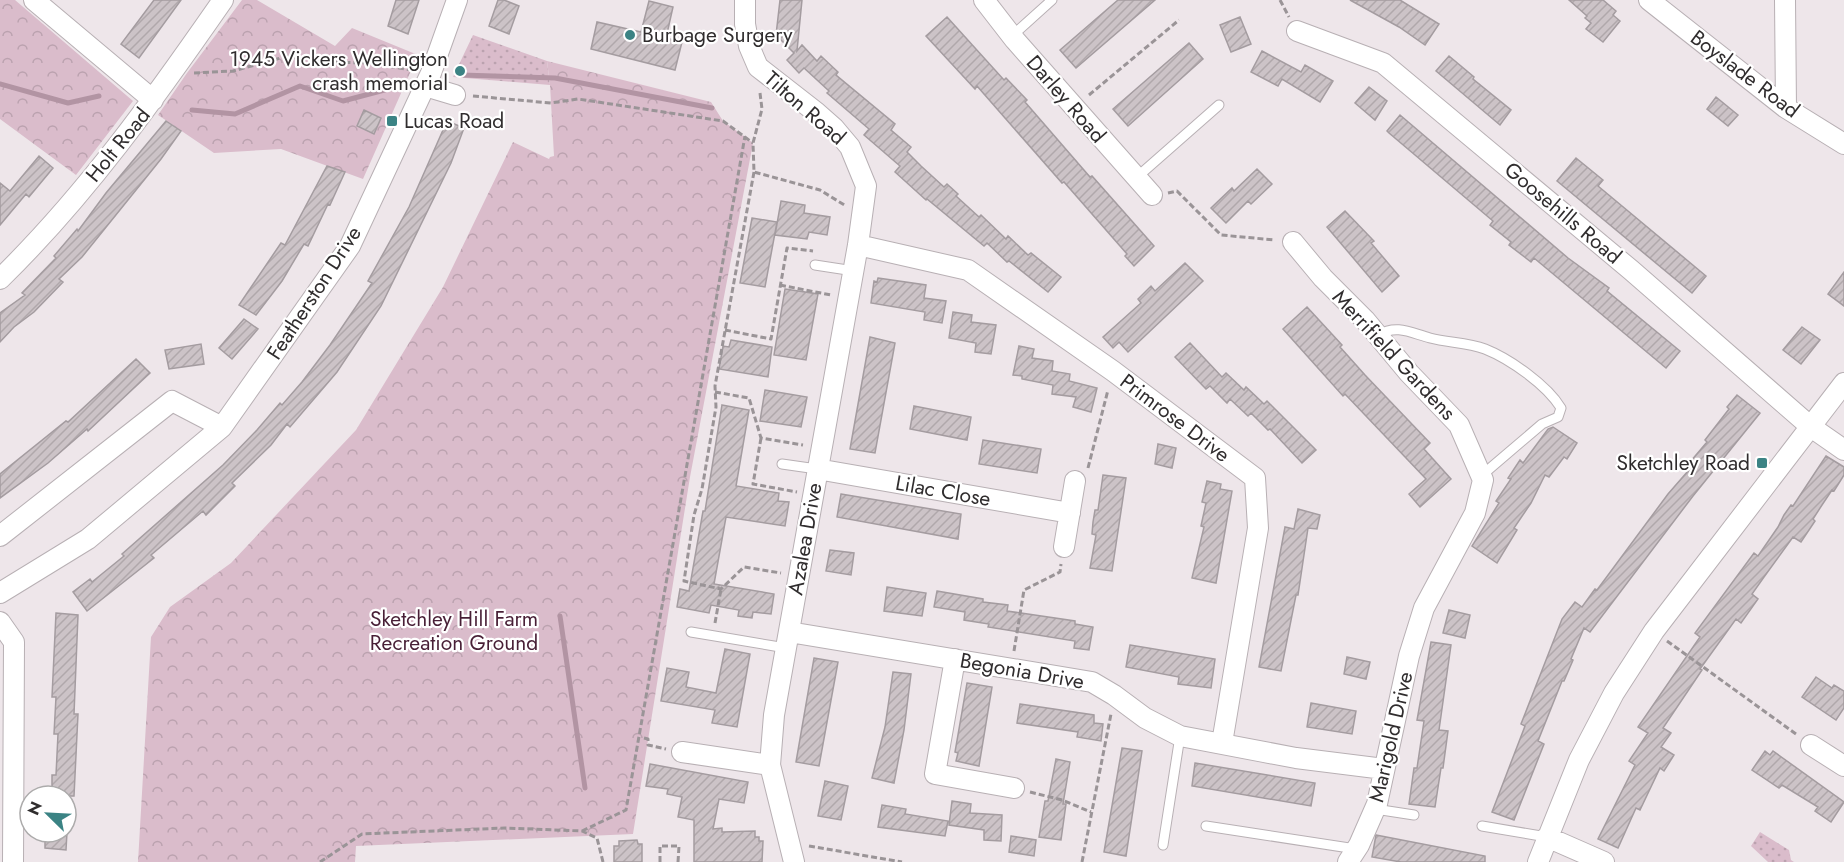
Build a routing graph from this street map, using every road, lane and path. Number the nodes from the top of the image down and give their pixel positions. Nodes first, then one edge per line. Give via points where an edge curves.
1 (34, 0) edge
2 (223, 0) edge
3 (457, 0) edge
4 (745, 0) edge
5 (984, 0) edge
6 (1052, 0) edge
7 (1649, 0) edge
8 (1785, 0) edge
9 (1179, 20) dead end
10 (1297, 32) dead end
11 (1011, 36) junction
12 (758, 67) junction
13 (172, 73) junction
14 (428, 79) junction
15 (456, 95) joint
16 (153, 100) junction
17 (1219, 105) dead end
18 (1074, 108) junction
19 (1786, 108) junction
20 (745, 136) junction
21 (753, 143) junction
22 (1844, 144) edge
23 (754, 172) junction
24 (1136, 178) junction
25 (1152, 195) joint
26 (862, 216) junction
27 (1293, 242) joint
28 (858, 245) junction
29 (818, 252) dead end
30 (815, 265) dead end
31 (854, 271) junction
32 (0, 279) edge
33 (780, 285) junction
34 (849, 298) junction
35 (725, 330) junction
36 (1378, 336) junction
37 (1113, 371) junction
38 (1844, 383) edge
39 (715, 392) junction
40 (1811, 427) junction
41 (222, 428) junction
42 (761, 438) junction
43 (821, 448) junction
44 (1844, 450) edge
45 (782, 464) dead end
46 (817, 469) junction
47 (1481, 476) junction
48 (1075, 481) joint
49 (812, 495) junction
50 (1070, 513) junction
51 (0, 536) edge
52 (1064, 547) joint
53 (798, 576) junction
54 (721, 589) junction
55 (0, 593) edge
56 (0, 622) edge
57 (1654, 631) junction
58 (691, 632) dead end
59 (713, 635) junction
60 (788, 640) junction
61 (955, 659) junction
62 (1011, 668) junction
63 (1114, 695) junction
64 (1180, 736) junction
65 (644, 738) dead end
66 (1222, 743) junction
67 (648, 745) dead end
68 (1811, 745) joint
69 (682, 752) dead end
70 (770, 765) junction
71 (1844, 766) edge
72 (1384, 769) junction
73 (1014, 788) joint
74 (1375, 809) junction
75 (1091, 812) junction
76 (1414, 815) dead end
77 (1206, 826) dead end
78 (1482, 826) dead end
79 (582, 831) junction
80 (1547, 837) junction
81 (789, 843) junction
82 (1162, 845) dead end
83 (1352, 855) edge
84 (13, 862) edge
85 (320, 862) edge
86 (603, 862) edge
87 (660, 862) edge
88 (678, 862) edge
89 (794, 862) edge
90 (902, 862) edge
91 (1082, 862) edge
92 (1538, 862) edge
93 (1604, 862) edge

1 - 16 street
2 - 13 street, Holt Road
3 - 14 street, Featherston Drive
4 - 12 street, Tilton Road via 749,46
5 - 11 street, Darley Road
6 - 11 lane
7 - 19 street, Boyslade Road
8 - 19 street
9 - 18 path
10 - 40 street, Goosehills Road via 1383,63
11 - 18 street, Darley Road
12 - 21 path via 762,109
12 - 26 street, Tilton Road via 817,113 850,147 866,186
13 - 14 path via 233,71 288,56 321,63 370,63
13 - 16 street, Holt Road
14 - 15 street
14 - 41 street, Featherston Drive via 350,246
15 - 20 path via 551,103 578,99 723,121
16 - 32 street, Holt Road via 67,207
17 - 24 lane
18 - 24 street, Darley Road
19 - 22 street, Boyslade Road
20 - 21 path
20 - 79 path via 626,810
21 - 23 path
23 - 26 path via 820,190
23 - 35 path
24 - 25 street, Darley Road
25 - 27 path via 1177,191 1221,236
26 - 28 street, Azalea Drive
27 - 36 street, Merrifield Gardens
28 - 31 street, Azalea Drive
28 - 37 street, Primrose Drive via 968,270
29 - 33 path via 787,248
30 - 31 lane
31 - 34 street, Azalea Drive
33 - 34 path
33 - 35 path via 771,339
34 - 43 street, Azalea Drive
35 - 39 path
36 - 47 street, Merrifield Gardens via 1459,425
36 - 47 lane via 1401,328 1485,349 1525,373 1555,398 1561,408 1557,417 1542,424
37 - 48 path via 1088,471
37 - 66 street, Primrose Drive via 1255,478 1258,528
38 - 40 street
39 - 42 path via 749,398
39 - 54 path via 716,407 684,581
40 - 44 street, Goosehills Road
40 - 57 street
41 - 51 street via 172,401
41 - 55 street, Featherston Drive via 88,539
42 - 43 path
42 - 49 path via 753,484
43 - 46 street, Azalea Drive
45 - 46 lane
46 - 49 street, Azalea Drive
46 - 50 street, Lilac Close
47 - 72 street, Marigold Drive via 1475,513 1424,608
48 - 50 street
49 - 53 street, Azalea Drive
50 - 52 street
52 - 62 path via 1060,572 1024,590
53 - 54 path via 744,567
53 - 60 street, Azalea Drive
54 - 59 path
56 - 84 street via 14,642
57 - 68 path
57 - 80 street via 1614,693 1579,760
58 - 59 lane
59 - 60 lane
60 - 61 street, Begonia Drive
60 - 70 street, Azalea Drive via 774,715
61 - 62 street, Begonia Drive
61 - 73 street via 935,774
62 - 63 street, Begonia Drive via 1092,682
63 - 64 street, Begonia Drive via 1145,718
63 - 75 path
64 - 66 street, Begonia Drive
64 - 82 lane
65 - 67 path
66 - 72 street, Begonia Drive via 1296,758
68 - 71 street
69 - 70 street
70 - 81 street, Azalea Drive
72 - 74 street, Marigold Drive
73 - 75 path
74 - 76 lane
74 - 83 street, Marigold Drive
75 - 91 path
77 - 83 lane
78 - 80 lane
79 - 85 path via 505,828 362,834
79 - 86 path via 597,838
80 - 92 street
80 - 93 street
81 - 89 street, Azalea Drive
81 - 90 path
87 - 88 path via 660,846 679,846

